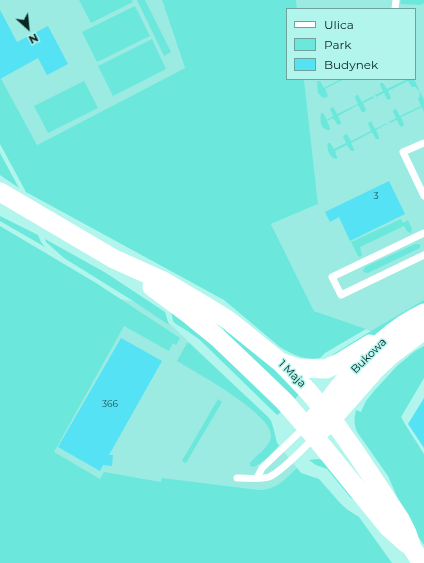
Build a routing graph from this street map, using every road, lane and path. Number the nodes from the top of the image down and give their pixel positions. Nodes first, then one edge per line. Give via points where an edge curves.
1 (424, 143) edge
2 (0, 192) edge
3 (424, 196) edge
4 (0, 205) edge
5 (424, 233) edge
6 (81, 239) junction
7 (424, 255) edge
8 (114, 259) junction
9 (424, 313) edge
10 (400, 326) junction
11 (424, 330) edge
12 (280, 362) junction
13 (352, 398) junction
14 (328, 414) junction
15 (311, 432) junction
16 (356, 453) junction
17 (237, 478) dead end
18 (256, 478) junction
19 (417, 556) edge

1 - 3 lane via 402,152
2 - 6 street, 1 Maja
4 - 6 street, 1 Maja
5 - 7 lane via 332,277 341,295
6 - 8 street, 1 Maja
8 - 12 street, 1 Maja via 163,282 212,310
8 - 15 street, 1 Maja via 217,337 284,401
9 - 10 street, Bukowa
10 - 12 street via 326,369 298,368
10 - 14 street, Bukowa via 372,350 344,381
11 - 13 street, Bukowa via 391,355
12 - 14 street, 1 Maja
13 - 14 street, Bukowa
13 - 16 street via 350,427
14 - 15 street
14 - 16 street, 1 Maja
15 - 18 lane via 262,468
15 - 18 lane via 280,470 269,477
15 - 19 street, 1 Maja via 388,527
16 - 19 street, 1 Maja via 400,520
17 - 18 lane

